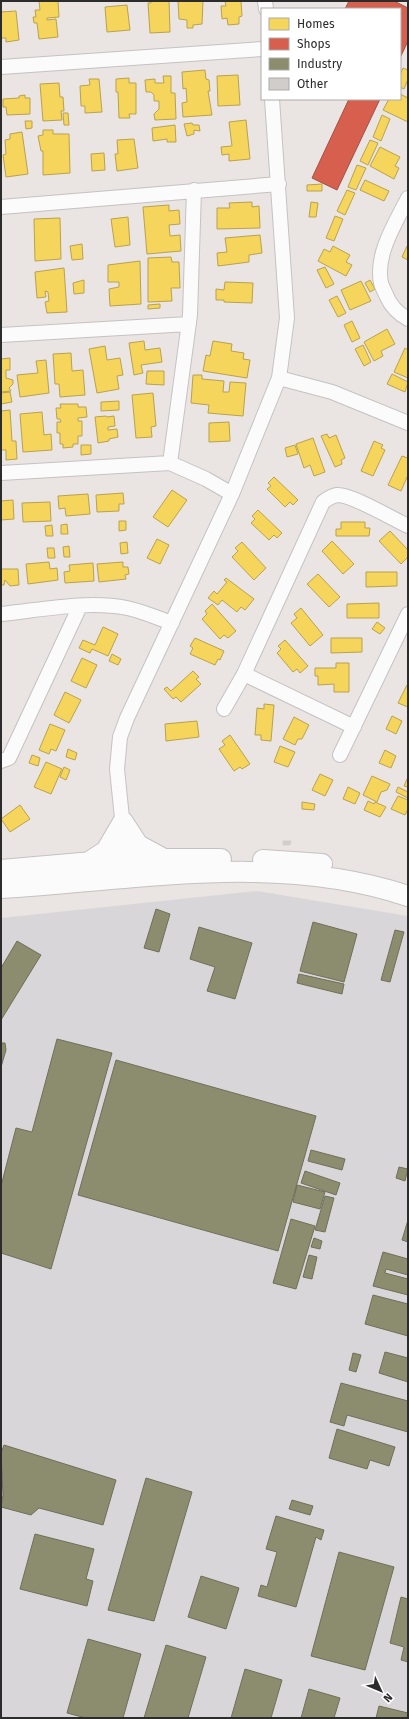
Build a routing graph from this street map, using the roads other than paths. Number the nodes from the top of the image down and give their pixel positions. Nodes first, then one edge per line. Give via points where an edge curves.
1 (261, 49) edge
2 (1, 67) edge
3 (272, 100) edge
4 (279, 184) junction
5 (194, 190) junction
6 (408, 198) edge
7 (1, 207) edge
8 (408, 319) edge
9 (189, 324) junction
10 (1, 335) edge
11 (279, 378) junction
12 (408, 423) edge
13 (170, 463) junction
14 (1, 472) edge
15 (232, 494) junction
16 (408, 526) edge
17 (80, 606) junction
18 (1, 614) edge
19 (408, 614) edge
20 (172, 623) junction
21 (403, 639) edge
22 (244, 674) junction
23 (224, 710) dead end
24 (354, 727) junction
25 (340, 755) dead end
26 (1, 761) edge
27 (123, 822) junction
28 (166, 860) junction
29 (89, 862) junction
30 (127, 868) junction
31 (1, 870) edge
32 (408, 882) edge
33 (1, 888) edge
34 (408, 896) edge

1 - 2 street
3 - 4 street
4 - 5 street
4 - 11 street via 287,318
5 - 7 street
5 - 9 street
6 - 8 street via 385,248 381,264 381,283 389,301
9 - 10 street
9 - 13 street
11 - 12 street via 332,392
11 - 15 street
13 - 14 street
13 - 15 street
15 - 20 street
16 - 22 street via 349,498 338,495 323,502
17 - 18 street
17 - 20 street via 127,608
17 - 26 street via 9,758
19 - 21 street
20 - 27 street via 126,718 120,737 117,769
21 - 24 street
22 - 23 street
22 - 24 street
24 - 25 street
27 - 28 main road via 138,845
27 - 29 main road via 106,851
27 - 30 street
28 - 30 main road
28 - 32 main road via 290,860 330,864
29 - 30 main road
29 - 31 main road
30 - 33 main road
30 - 34 main road via 281,874 337,879

